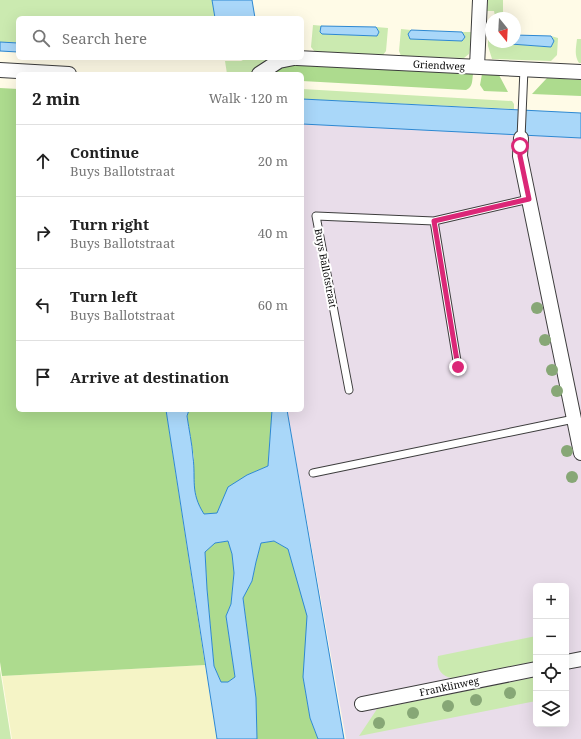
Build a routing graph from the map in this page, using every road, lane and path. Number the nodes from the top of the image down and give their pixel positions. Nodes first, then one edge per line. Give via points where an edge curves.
1 (480, 0) edge
2 (304, 58) edge
3 (284, 60) edge
4 (477, 67) junction
5 (524, 69) junction
6 (0, 70) edge
7 (34, 72) edge
8 (262, 72) edge
9 (581, 72) edge
10 (521, 138) joint
11 (529, 199) junction
12 (434, 221) junction
13 (458, 367) dead end
14 (349, 390) dead end
15 (574, 419) junction
16 (581, 453) edge
17 (313, 473) dead end
18 (581, 659) edge
19 (569, 661) edge
20 (533, 670) edge
21 (362, 704) dead end

1 - 4 street
2 - 4 street, Griendweg
3 - 8 street
4 - 5 street, Griendweg
5 - 9 street, Griendweg
5 - 10 lane
6 - 7 street
10 - 11 street via 520,156
11 - 12 lane, Buys Ballotstraat
11 - 15 street
12 - 13 lane
12 - 14 lane, Buys Ballotstraat via 316,216
15 - 16 street
15 - 17 lane
18 - 19 street
20 - 21 street, Franklinweg

